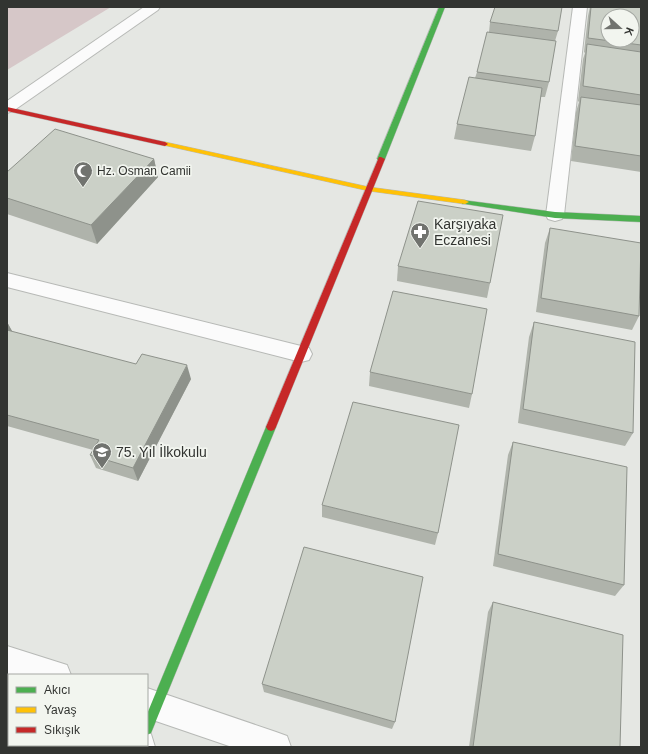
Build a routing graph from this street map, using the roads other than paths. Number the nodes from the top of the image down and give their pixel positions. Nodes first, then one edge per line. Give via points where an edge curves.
1 (153, 7) edge
2 (442, 7) edge
3 (580, 7) edge
4 (7, 108) edge
5 (369, 189) junction
6 (555, 216) junction
7 (641, 219) edge
8 (7, 280) edge
9 (301, 354) junction
10 (7, 660) edge
11 (54, 674) edge
12 (150, 712) edge
13 (276, 747) edge

1 - 4 street
2 - 5 street
3 - 6 street
4 - 5 street
5 - 6 street
5 - 9 street
6 - 7 street
8 - 9 street
9 - 12 street
10 - 11 street
12 - 13 street

